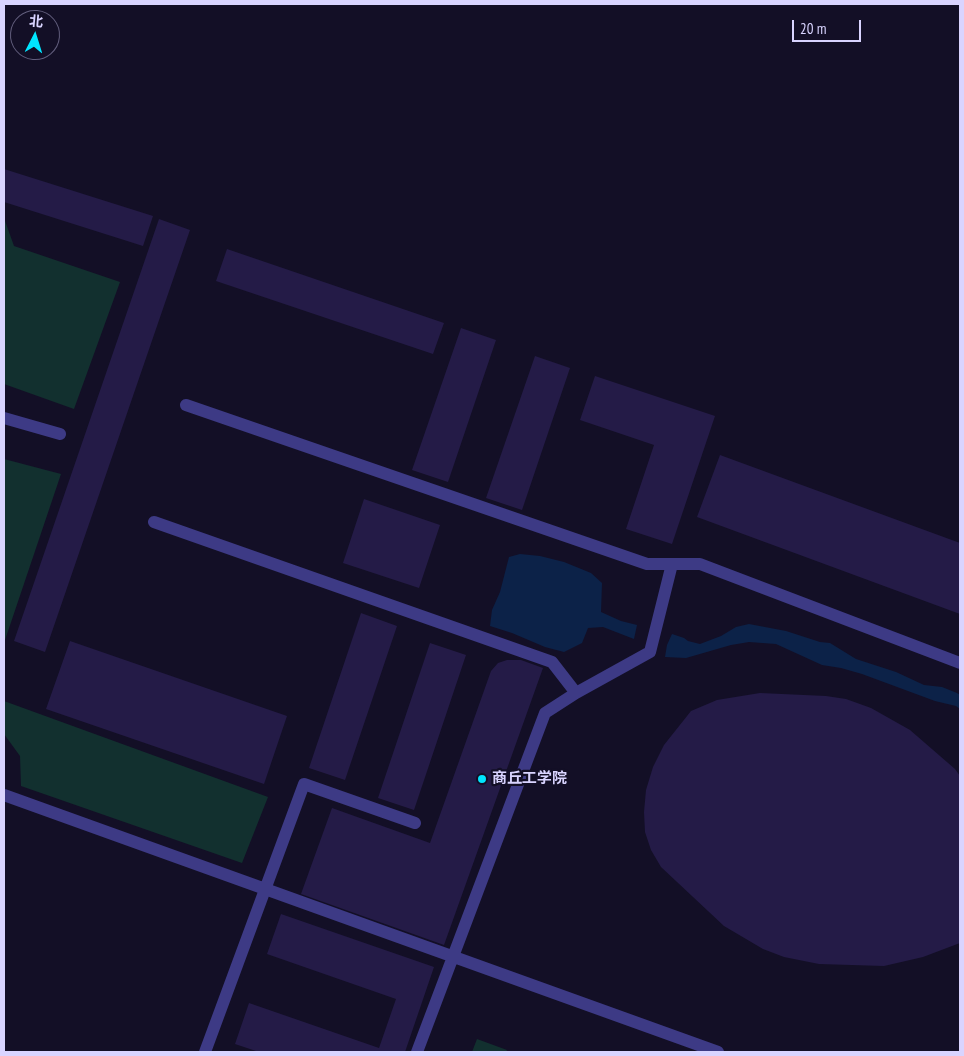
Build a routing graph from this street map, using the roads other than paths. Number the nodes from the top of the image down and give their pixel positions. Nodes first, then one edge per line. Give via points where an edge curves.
1 (186, 405) dead end
2 (4, 418) edge
3 (60, 434) dead end
4 (154, 522) dead end
5 (672, 564) junction
6 (960, 663) edge
7 (576, 693) junction
8 (4, 795) edge
9 (415, 823) dead end
10 (265, 889) junction
11 (454, 957) junction
12 (205, 1052) edge
13 (417, 1052) edge
14 (718, 1052) edge

1 - 5 lane via 647,564
2 - 3 lane
4 - 7 lane via 552,662
5 - 6 lane via 700,564
5 - 7 lane via 650,652
7 - 11 lane via 545,713
8 - 10 lane
9 - 10 lane via 304,784
10 - 11 lane
10 - 12 lane
11 - 13 lane
11 - 14 lane

